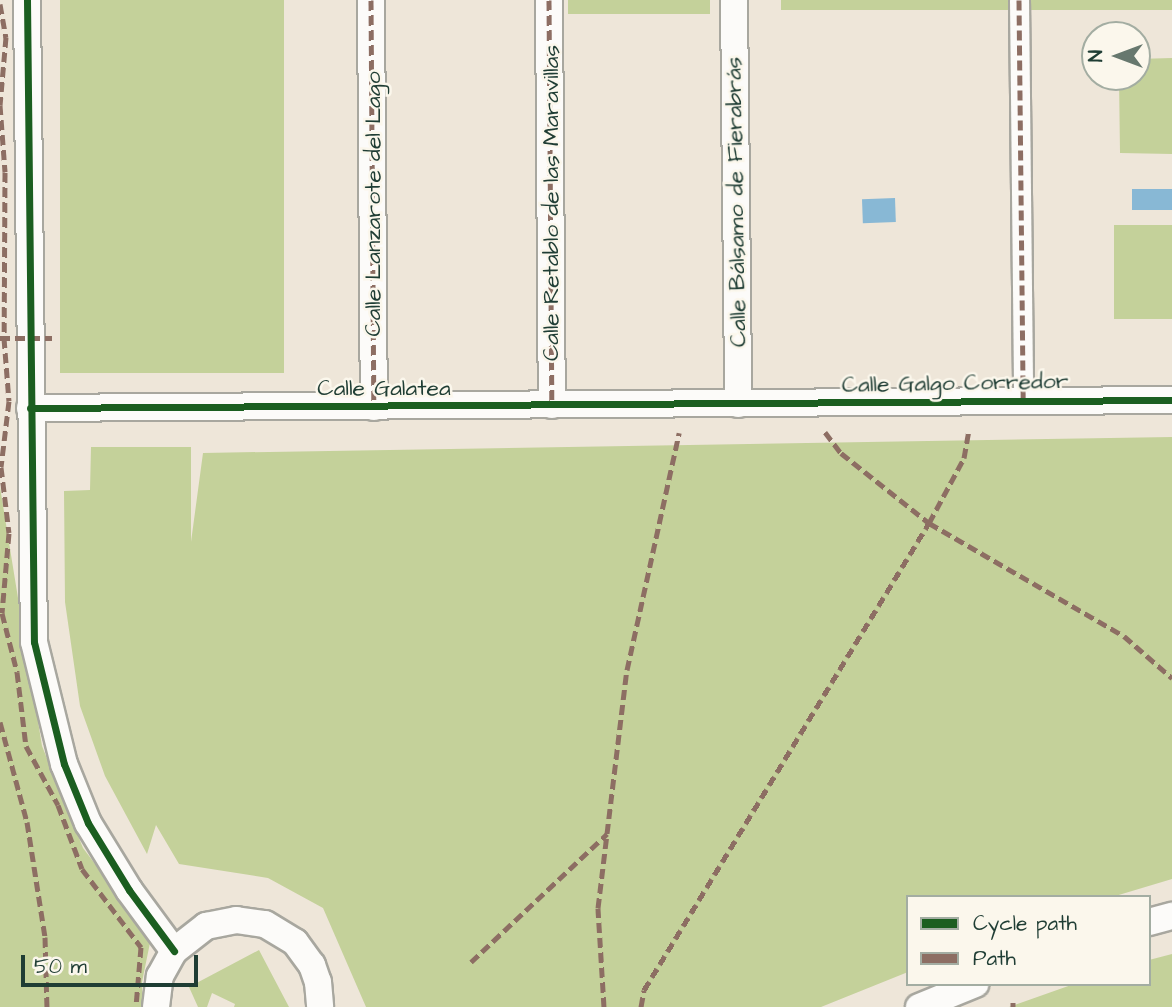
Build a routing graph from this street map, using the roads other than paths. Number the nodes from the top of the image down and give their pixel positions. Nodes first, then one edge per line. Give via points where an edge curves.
1 (27, 0) edge
2 (371, 0) edge
3 (549, 0) edge
4 (734, 0) edge
5 (1019, 0) edge
6 (1172, 400) edge
7 (1023, 401) junction
8 (738, 404) junction
9 (552, 405) junction
10 (374, 407) junction
11 (30, 408) junction
12 (1172, 916) edge
13 (1151, 921) edge
14 (173, 951) junction
15 (970, 986) edge
16 (156, 1007) edge
17 (320, 1007) edge
18 (919, 1007) edge

1 - 11 street
2 - 10 street, Calle Lanzarote del Lago
3 - 9 street, Calle Retablo de las Maravillas
4 - 8 street, Calle Bálsamo de Fierabrás
5 - 7 street
6 - 7 street, Calle Galgo Corredor
7 - 8 street, Calle Galgo Corredor
8 - 9 street, Calle Galatea
9 - 10 street, Calle Galatea
10 - 11 street, Calle Galatea
11 - 14 street via 34,642 50,719 88,822
12 - 13 street
14 - 16 street via 160,976
14 - 17 street via 206,926 236,920 265,924 295,942 312,965
15 - 18 street

